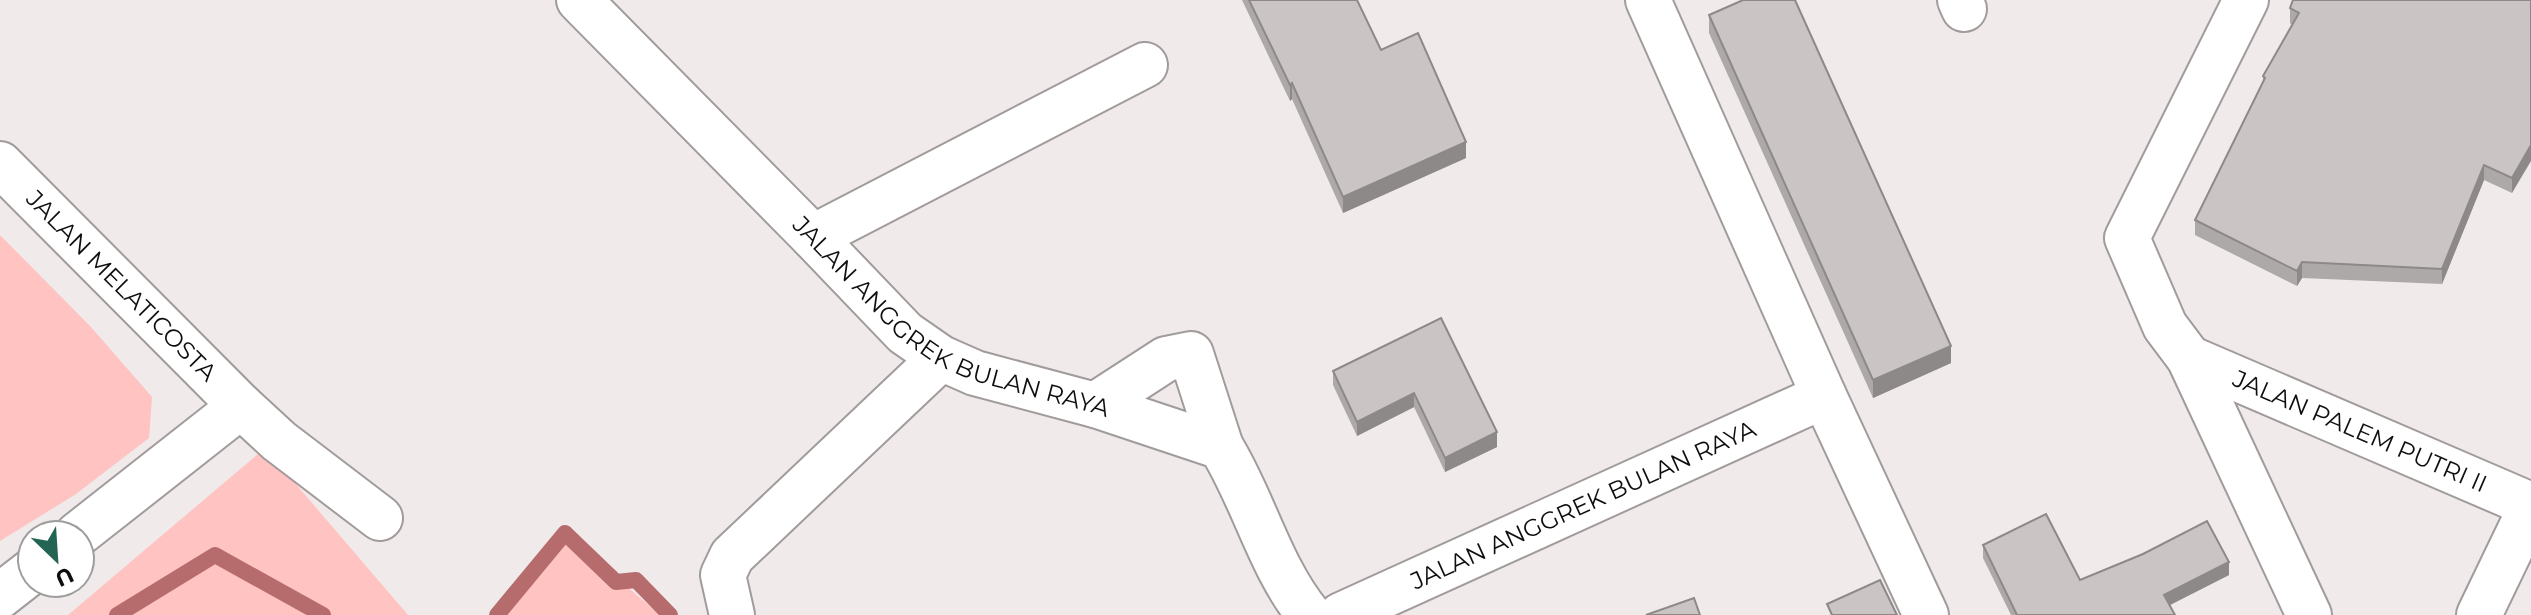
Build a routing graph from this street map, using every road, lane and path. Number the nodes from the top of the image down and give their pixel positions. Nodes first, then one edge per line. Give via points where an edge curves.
1 (579, 0) edge
2 (1648, 0) edge
3 (2246, 0) edge
4 (1145, 65) dead end
5 (0, 164) edge
6 (813, 237) junction
7 (941, 358) junction
8 (2189, 358) junction
9 (1824, 396) junction
10 (1095, 405) junction
11 (241, 406) junction
12 (1221, 447) junction
13 (2531, 506) edge
14 (380, 518) dead end
15 (96, 520) edge
16 (16, 584) edge
17 (0, 596) edge
18 (732, 615) edge
19 (1309, 615) edge
20 (1341, 615) edge
21 (1926, 615) edge
22 (2309, 615) edge
23 (2479, 615) edge

1 - 6 street, JALAN ANGGREK BULAN RAYA
2 - 9 street
3 - 8 street, JALAN PALEM PUTRI II via 2127,238 2165,326
4 - 6 street
5 - 11 street, JALAN MELATICOSTA
6 - 7 street, JALAN ANGGREK BULAN RAYA via 905,333
7 - 10 street, JALAN ANGGREK BULAN RAYA via 975,373
7 - 18 street via 732,556 723,575
8 - 13 street, JALAN PALEM PUTRI II
8 - 22 street, JALAN PALEM PUTRI II
9 - 20 street, JALAN ANGGREK BULAN RAYA
9 - 21 street
10 - 12 street, JALAN ANGGREK BULAN RAYA
10 - 12 street via 1166,359 1191,354
11 - 14 street, JALAN MELATICOSTA
11 - 15 street
12 - 19 street via 1291,593
13 - 23 street
16 - 17 street

